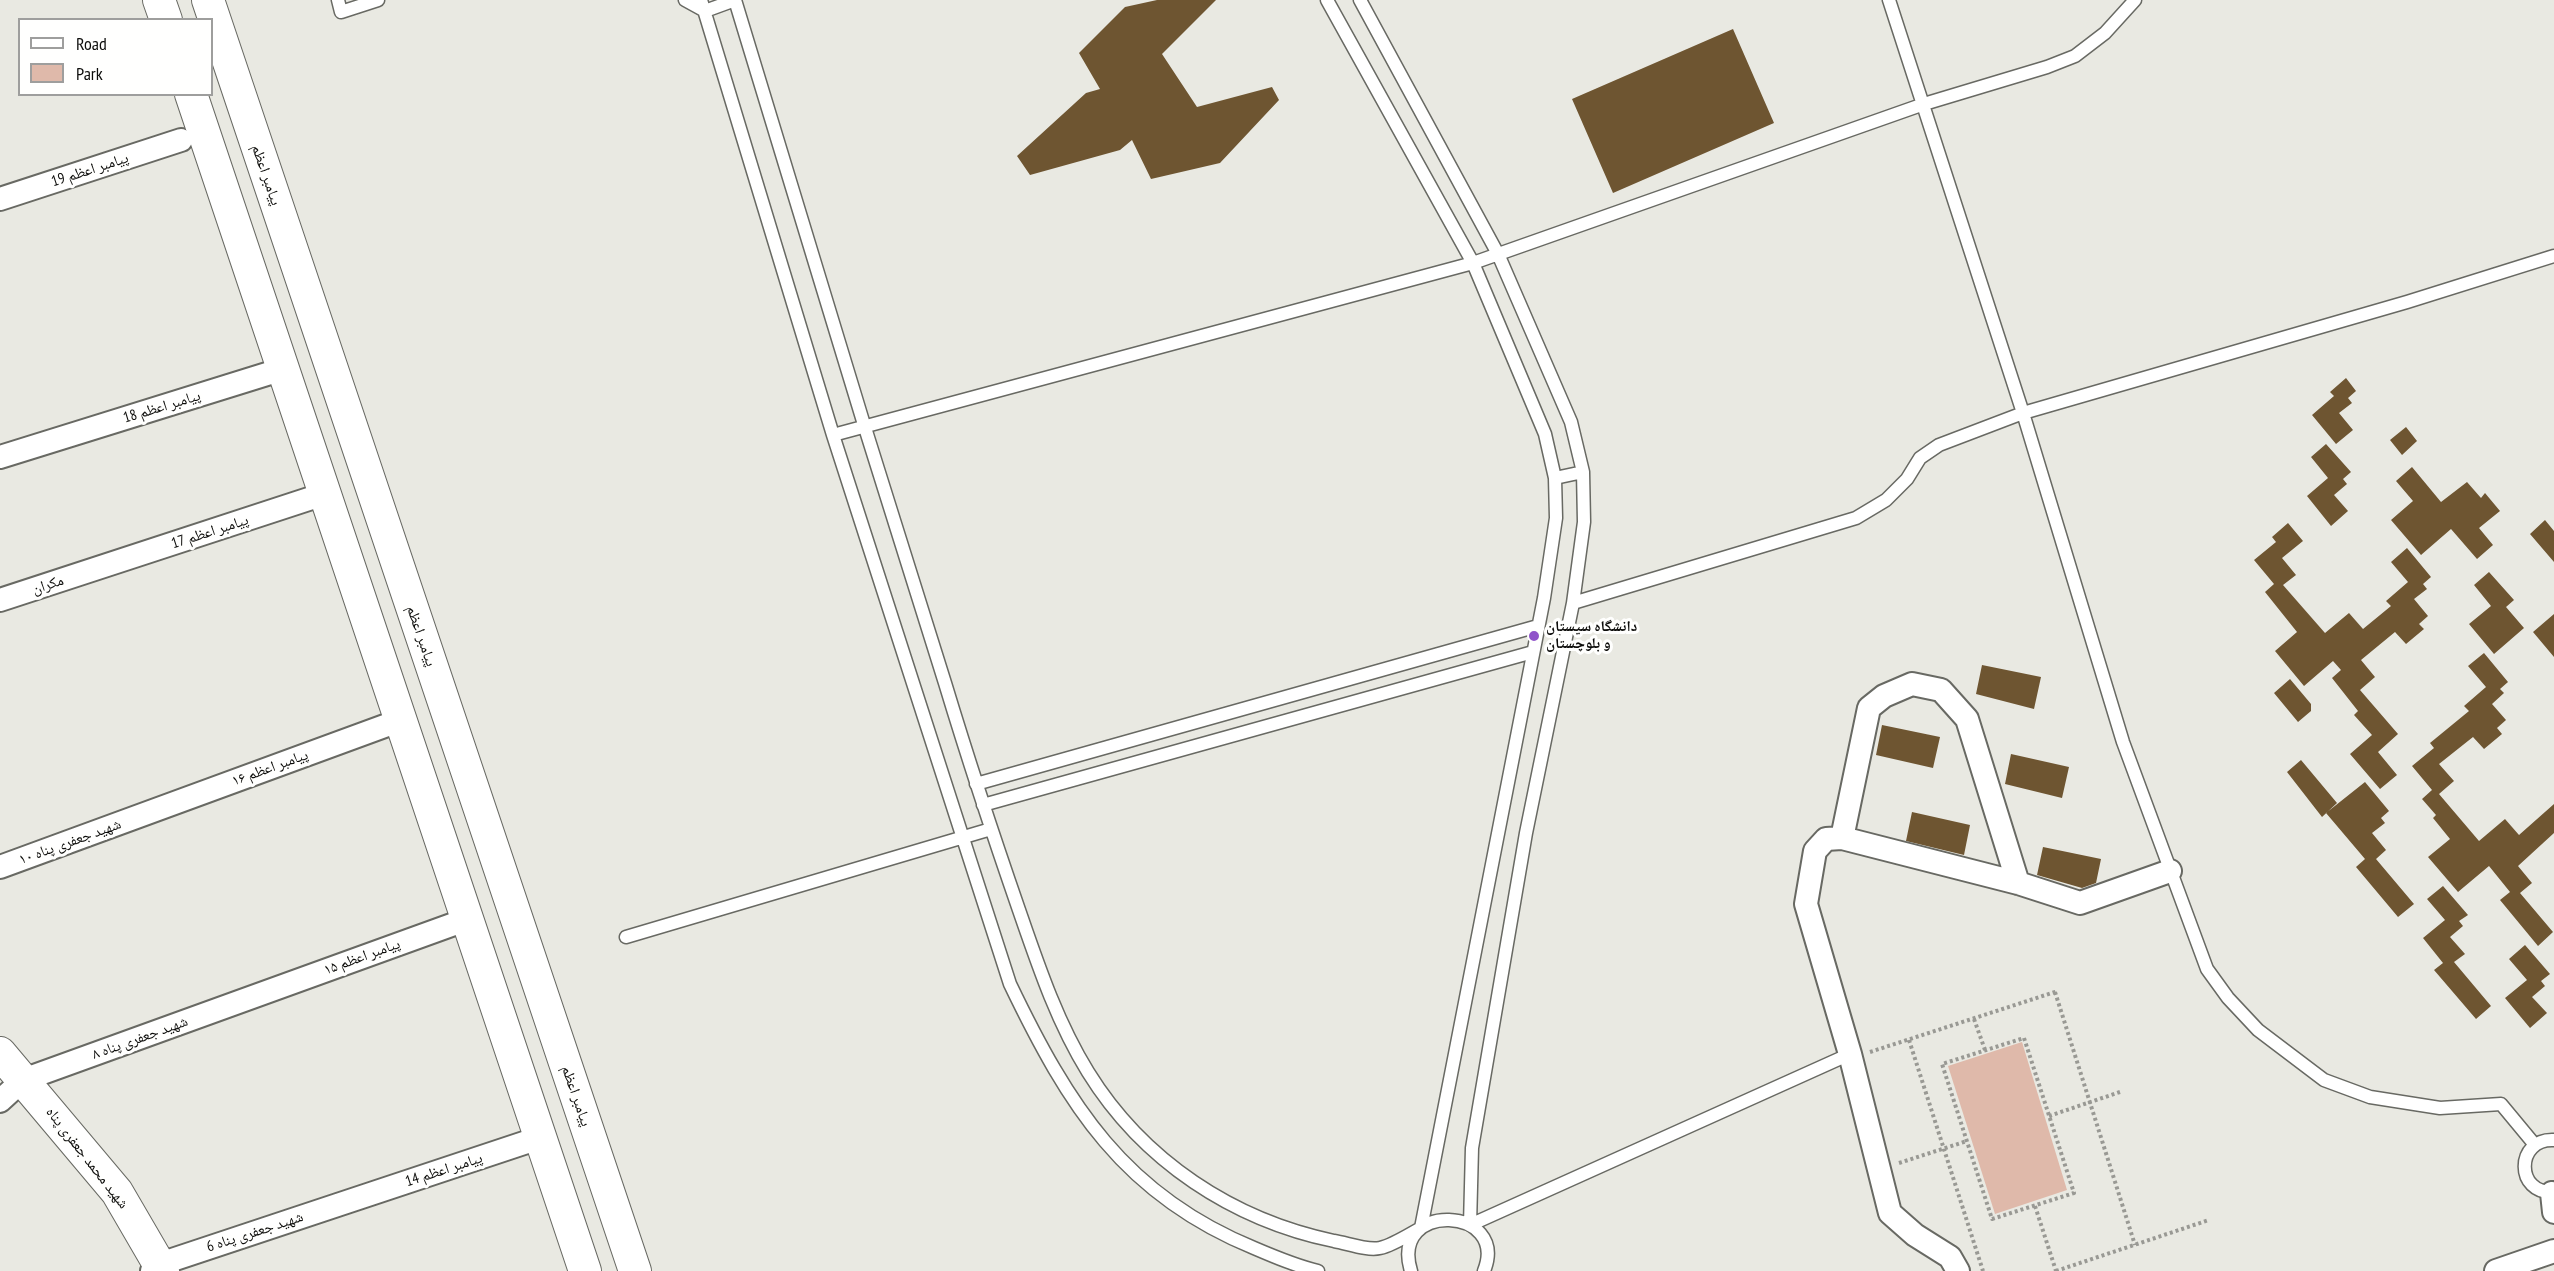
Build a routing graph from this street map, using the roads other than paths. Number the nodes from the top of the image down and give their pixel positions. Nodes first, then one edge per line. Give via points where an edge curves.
1 (159, 0) edge
2 (208, 0) edge
3 (338, 0) edge
4 (378, 0) edge
5 (685, 0) edge
6 (735, 0) edge
7 (1327, 0) edge
8 (1359, 0) edge
9 (1889, 0) edge
10 (2135, 0) edge
11 (703, 6) edge
12 (165, 18) edge
13 (211, 18) edge
14 (214, 31) edge
15 (192, 96) edge
16 (1924, 104) junction
17 (181, 140) dead end
18 (0, 199) edge
19 (1498, 254) junction
20 (2554, 256) edge
21 (1473, 263) junction
22 (283, 369) junction
23 (2023, 413) junction
24 (864, 426) junction
25 (833, 435) junction
26 (0, 457) edge
27 (1583, 472) junction
28 (1555, 478) junction
29 (324, 494) junction
30 (95, 569) joint
31 (0, 600) edge
32 (1573, 603) junction
33 (1538, 626) junction
34 (1533, 652) junction
35 (401, 720) junction
36 (976, 784) junction
37 (983, 805) junction
38 (140, 816) joint
39 (991, 829) junction
40 (964, 837) junction
41 (1842, 838) junction
42 (0, 867) edge
43 (2170, 871) junction
44 (2018, 883) junction
45 (468, 919) junction
46 (626, 937) dead end
47 (256, 996) joint
48 (0, 1053) edge
49 (1850, 1056) junction
50 (23, 1080) junction
51 (0, 1101) edge
52 (539, 1138) junction
53 (2554, 1140) edge
54 (2535, 1145) junction
55 (2553, 1199) edge
56 (350, 1201) joint
57 (1470, 1225) junction
58 (1421, 1228) junction
59 (2554, 1251) edge
60 (158, 1269) edge
61 (585, 1271) edge
62 (635, 1271) edge
63 (1318, 1271) edge
64 (1411, 1271) edge
65 (1484, 1271) edge
66 (1958, 1271) edge
67 (2496, 1271) edge

1 - 12 main road
2 - 13 main road, پیامبر اعظم
3 - 4 lane via 341,12
5 - 11 lane
6 - 11 lane
6 - 24 lane
7 - 21 lane
8 - 19 lane
9 - 16 lane
10 - 16 lane via 2105,33 2075,56
11 - 25 lane
14 - 62 main road, پیامبر اعظم
15 - 22 main road
16 - 19 lane
16 - 23 lane
17 - 18 street, پیامبر اعظم 19
19 - 21 lane
19 - 27 lane via 1571,422
20 - 23 lane
21 - 24 lane
21 - 28 lane via 1545,434
22 - 26 street, پیامبر اعظم 18
22 - 29 main road
23 - 32 lane via 1940,445 1920,458 1907,479 1886,500 1856,518
23 - 43 lane via 2123,742
24 - 25 lane
24 - 36 lane
25 - 40 lane
27 - 28 lane
27 - 32 lane via 1584,522
28 - 33 lane via 1556,518
29 - 30 street, پیامبر اعظم 17
29 - 35 main road
30 - 31 street, مکران
32 - 57 lane via 1526,832 1472,1148
33 - 34 lane
33 - 36 lane
34 - 37 lane
34 - 58 lane
35 - 38 street, پیامبر اعظم ۱۶
35 - 45 main road
36 - 37 lane
37 - 39 lane
38 - 42 street, شهید جعفری پناه ۱۰
39 - 40 lane
39 - 58 lane via 1062,1024 1101,1090 1133,1132 1165,1163 1209,1192 1310,1236 1378,1249
40 - 46 lane
40 - 63 lane via 1015,994 1065,1088 1113,1154 1145,1185 1192,1219 1239,1242
41 - 44 street
41 - 44 street via 1869,708 1884,696 1912,684 1941,690 1967,719
41 - 49 street via 1826,839 1815,851 1806,904
43 - 44 street via 2080,903
43 - 54 lane via 2207,969 2228,998 2258,1029 2324,1080 2370,1096 2440,1108 2501,1104
45 - 47 street, پیامبر اعظم ۱۵
45 - 52 main road
47 - 50 street, شهید جعفری پناه ۸
48 - 50 main road, شهید محمد جعفری پناه
49 - 57 lane
49 - 66 street via 1890,1213 1950,1257
50 - 51 street
50 - 60 main road, شهید محمد جعفری پناه via 117,1192
52 - 56 street, پیامبر اعظم 14
52 - 61 main road
53 - 54 lane
54 - 55 lane via 2525,1158 2525,1175 2535,1189
56 - 60 street, شهید جعفری پناه 6
57 - 58 lane via 1445,1218
57 - 65 lane via 1485,1244
58 - 64 lane via 1409,1251
59 - 67 street

